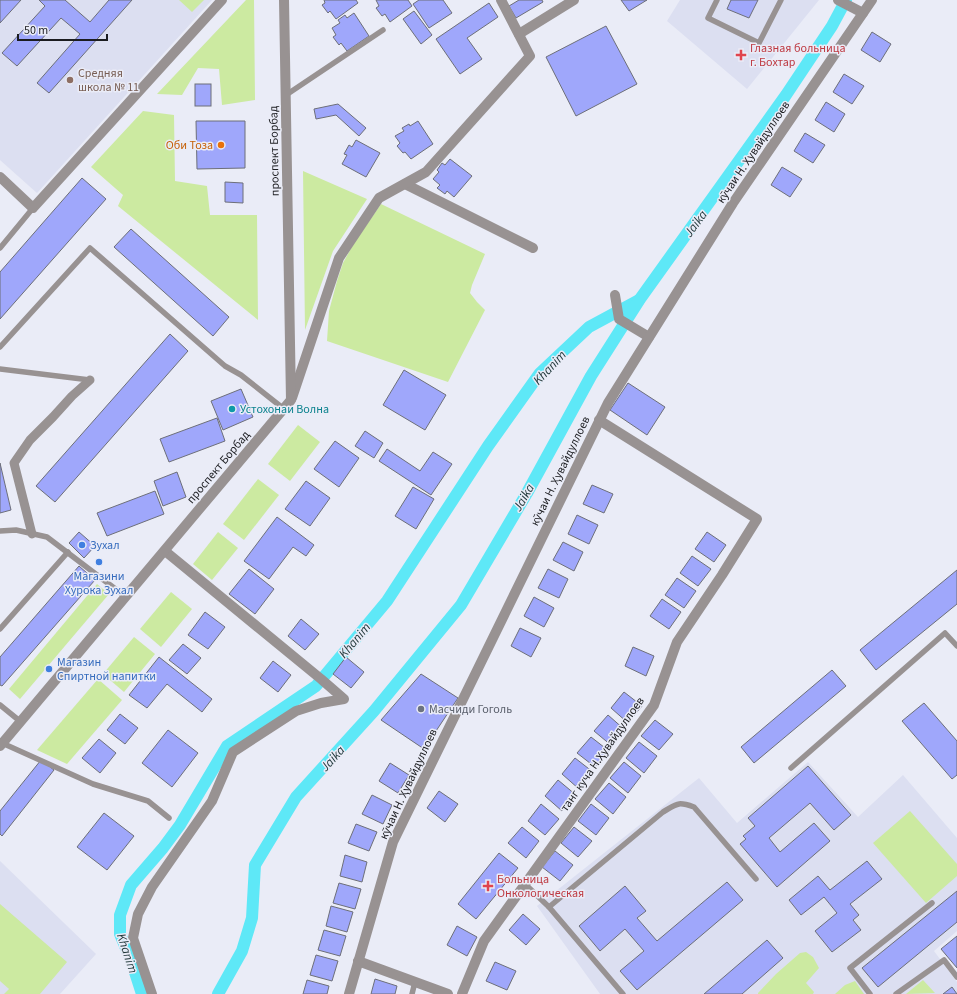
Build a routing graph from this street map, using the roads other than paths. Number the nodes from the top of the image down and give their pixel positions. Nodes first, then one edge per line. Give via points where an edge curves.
1 (222, 0) edge
2 (284, 0) edge
3 (501, 0) edge
4 (574, 0) edge
5 (717, 0) edge
6 (781, 0) edge
7 (838, 0) edge
8 (872, 0) edge
9 (863, 13) junction
10 (383, 30) dead end
11 (519, 34) junction
12 (286, 95) junction
13 (0, 177) edge
14 (405, 184) junction
15 (33, 208) junction
16 (0, 248) edge
17 (534, 248) dead end
18 (615, 295) dead end
19 (649, 337) junction
20 (0, 347) edge
21 (0, 369) edge
22 (90, 380) joint
23 (291, 400) junction
24 (284, 409) junction
25 (599, 420) junction
26 (0, 531) edge
27 (32, 534) junction
28 (165, 551) junction
29 (68, 552) junction
30 (126, 597) junction
31 (0, 629) edge
32 (957, 646) edge
33 (0, 705) edge
34 (21, 722) junction
35 (1, 745) edge
36 (791, 768) dead end
37 (169, 818) dead end
38 (756, 879) dead end
39 (525, 884) junction
40 (932, 903) dead end
41 (549, 907) junction
42 (358, 961) junction
43 (957, 977) edge
44 (415, 982) junction
45 (152, 994) edge
46 (348, 994) edge
47 (412, 994) edge
48 (448, 994) edge
49 (462, 994) edge
50 (623, 994) edge
51 (870, 994) edge
52 (896, 994) edge

1 - 15 street
2 - 12 street, проспект Борбад
3 - 11 street
4 - 11 street
5 - 6 lane via 708,18 759,43
7 - 9 street
8 - 9 street, кӯчаи Н. Ҳувайдуллоев
9 - 19 street, кӯчаи Н. Ҳувайдуллоев via 733,203
10 - 12 lane
11 - 14 street via 530,56 426,172
12 - 23 street, проспект Борбад
13 - 15 street
14 - 17 street
14 - 23 street via 379,198 339,258
15 - 16 lane
18 - 19 street via 619,319
19 - 25 street, кӯчаи Н. Ҳувайдуллоев
20 - 24 lane via 90,248 225,366 241,375
21 - 22 lane
22 - 27 street via 30,440 14,464
23 - 24 street, проспект Борбад
24 - 28 street, проспект Борбад
25 - 39 street, танг куча Н.Ҳувайдуллоев via 757,519 677,642 654,705
25 - 42 street, кӯчаи Н. Ҳувайдуллоев via 393,842
26 - 27 lane via 16,530
27 - 29 lane via 47,537
28 - 30 street, проспект Борбад
28 - 45 street via 344,699 296,711 233,752 212,801 152,887 138,914 133,938
29 - 30 lane
29 - 31 lane
30 - 34 street, проспект Борбад
32 - 36 lane via 945,633
33 - 34 lane
34 - 35 street, проспект Борбад
35 - 37 lane via 92,784 148,801
38 - 41 lane via 694,807 677,804 663,812
39 - 41 lane
39 - 49 street, танг куча Н.Ҳувайдуллоев via 484,941
40 - 51 lane via 850,968
41 - 50 lane
42 - 44 street
42 - 46 street, кӯчаи Н. Ҳувайдуллоев
43 - 52 lane via 944,960
44 - 47 lane
44 - 48 street

